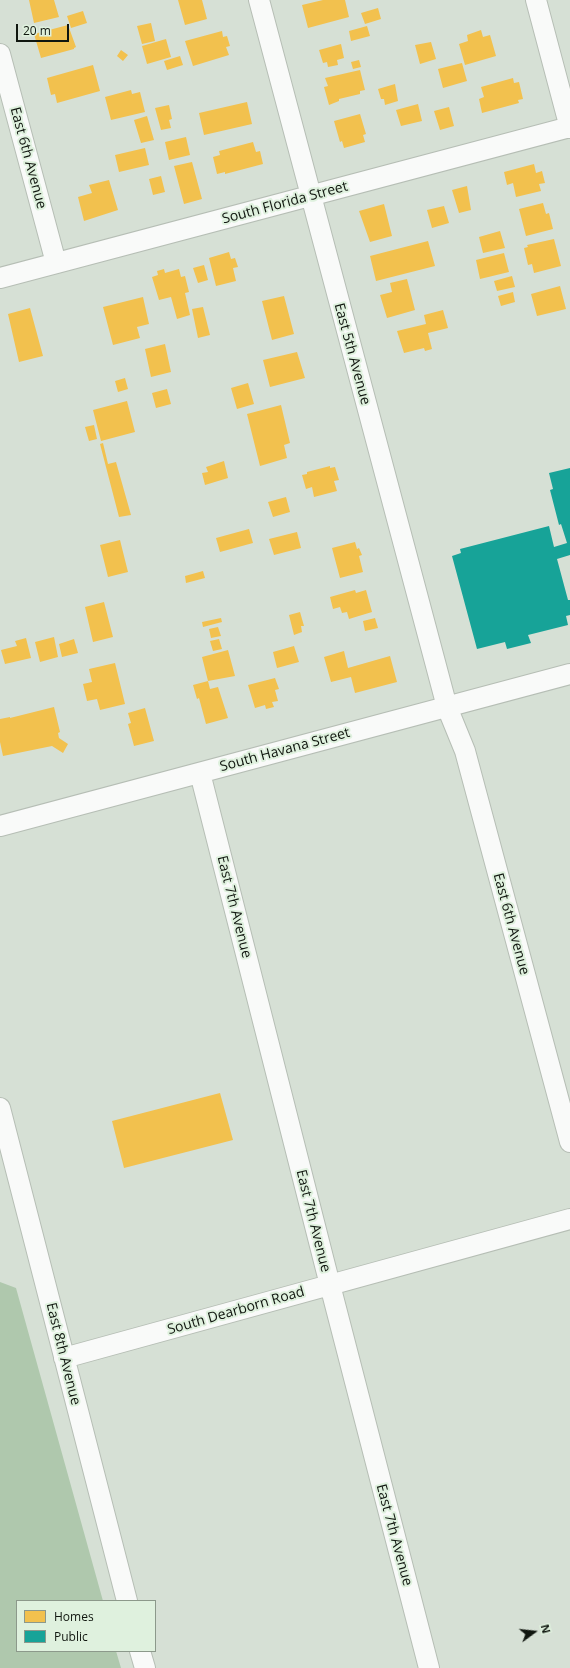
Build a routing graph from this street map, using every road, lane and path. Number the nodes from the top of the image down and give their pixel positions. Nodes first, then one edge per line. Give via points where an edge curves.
1 (259, 0) edge
2 (536, 0) edge
3 (0, 54) edge
4 (570, 127) edge
5 (310, 197) junction
6 (56, 263) junction
7 (0, 278) edge
8 (570, 674) edge
9 (447, 707) junction
10 (200, 773) junction
11 (0, 826) edge
12 (0, 1108) edge
13 (570, 1142) edge
14 (570, 1219) edge
15 (330, 1285) junction
16 (64, 1358) junction
17 (127, 1600) edge
18 (140, 1652) edge
19 (145, 1668) edge
20 (429, 1668) edge

1 - 5 street, East 5th Avenue
2 - 4 street
3 - 6 street, East 6th Avenue
4 - 5 street, South Florida Street
5 - 6 street, South Florida Street
5 - 9 street, East 5th Avenue
6 - 7 street, South Florida Street
8 - 9 street, South Havana Street
9 - 10 street, South Havana Street
9 - 13 street, East 6th Avenue via 465,751
10 - 11 street, South Havana Street
10 - 15 street, East 7th Avenue
12 - 16 street, East 8th Avenue
14 - 15 street, South Dearborn Road
15 - 16 street, South Dearborn Road
15 - 20 street, East 7th Avenue
16 - 17 street, East 8th Avenue
18 - 19 street

